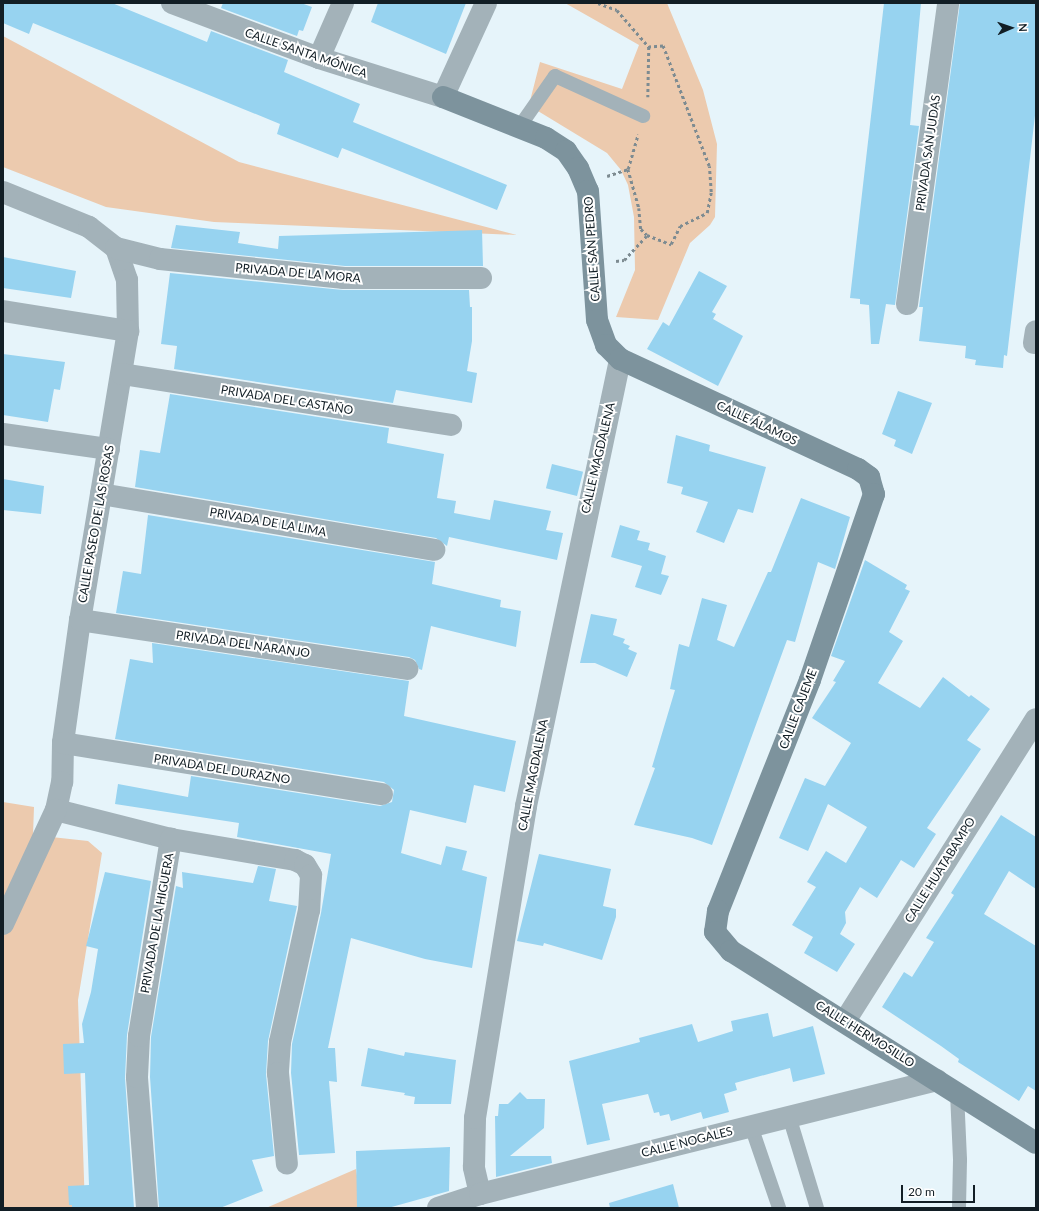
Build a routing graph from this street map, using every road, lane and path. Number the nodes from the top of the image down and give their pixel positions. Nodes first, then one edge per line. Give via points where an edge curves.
1 (172, 3) edge
2 (343, 3) edge
3 (486, 3) edge
4 (948, 3) edge
5 (197, 8) edge
6 (649, 47) dead end
7 (318, 58) junction
8 (442, 97) junction
9 (643, 116) dead end
10 (520, 126) junction
11 (628, 169) dead end
12 (3, 192) edge
13 (647, 235) junction
14 (116, 248) junction
15 (594, 265) junction
16 (481, 278) dead end
17 (907, 304) dead end
18 (3, 311) edge
19 (128, 331) junction
20 (620, 360) junction
21 (122, 374) junction
22 (451, 425) dead end
23 (3, 434) edge
24 (109, 449) junction
25 (101, 494) junction
26 (871, 503) joint
27 (434, 550) dead end
28 (80, 620) junction
29 (406, 669) dead end
30 (1036, 719) edge
31 (63, 744) junction
32 (382, 794) dead end
33 (56, 810) junction
34 (171, 839) junction
35 (718, 911) joint
36 (3, 924) edge
37 (845, 1021) junction
38 (937, 1080) junction
39 (957, 1093) junction
40 (789, 1116) junction
41 (750, 1126) junction
42 (1036, 1143) edge
43 (287, 1164) dead end
44 (480, 1194) junction
45 (147, 1208) edge
46 (438, 1208) edge
47 (778, 1208) edge
48 (817, 1208) edge
49 (959, 1208) edge

1 - 5 street, CALLE SANTA MÓNICA
2 - 7 street
3 - 8 street
4 - 17 street, PRIVADA SAN JUDAS
5 - 7 street, CALLE SANTA MÓNICA
6 - 13 path via 663,46 709,166 711,192 707,213 680,226 671,244
7 - 8 street, CALLE SANTA MÓNICA
8 - 10 street, CALLE SAN PEDRO
9 - 10 lane via 555,76
10 - 15 street, CALLE SAN PEDRO via 566,151 578,168 588,191
11 - 13 path via 639,208 641,229
12 - 14 street via 89,227
13 - 15 path via 624,260
14 - 16 street, PRIVADA DE LA MORA via 160,259 344,278
14 - 19 street, CALLE PASEO DE LAS ROSAS via 127,280
15 - 20 street, CALLE SAN PEDRO via 600,333 606,345
18 - 19 street
19 - 21 street, CALLE PASEO DE LAS ROSAS
20 - 26 street, CALLE ÁLAMOS via 858,469 869,477 872,484 874,494
20 - 44 street, CALLE MAGDALENA via 526,806 475,1118 474,1166
21 - 22 street, PRIVADA DEL CASTAÑO
21 - 24 street, CALLE PASEO DE LAS ROSAS
23 - 24 street
24 - 25 street, CALLE PASEO DE LAS ROSAS
25 - 27 street, PRIVADA DE LA LIMA
25 - 28 street, CALLE PASEO DE LAS ROSAS
26 - 35 street, CALLE CAJEME via 810,680
28 - 29 street, PRIVADA DEL NARANJO
28 - 31 street, CALLE PASEO DE LAS ROSAS
30 - 37 street, CALLE HUATABAMPO
31 - 32 street, PRIVADA DEL DURAZNO
31 - 33 street, CALLE PASEO DE LAS ROSAS via 62,782
33 - 34 street
33 - 36 street, CALLE PASEO DE LAS ROSAS
34 - 43 street, PRIVADA DE LA HIGUERA via 296,860 305,866 311,875 309,910 280,1042 278,1073
34 - 45 street, PRIVADA DE LA HIGUERA via 139,1036 137,1078
35 - 37 street, CALLE HERMOSILLO via 715,932 731,951
37 - 38 street, CALLE HERMOSILLO
38 - 39 street, CALLE HERMOSILLO
38 - 40 street, CALLE NOGALES
39 - 42 street, CALLE HERMOSILLO
39 - 49 lane
40 - 41 street, CALLE NOGALES
40 - 48 lane
41 - 44 street, CALLE NOGALES
41 - 47 lane
44 - 46 street, CALLE NOGALES

